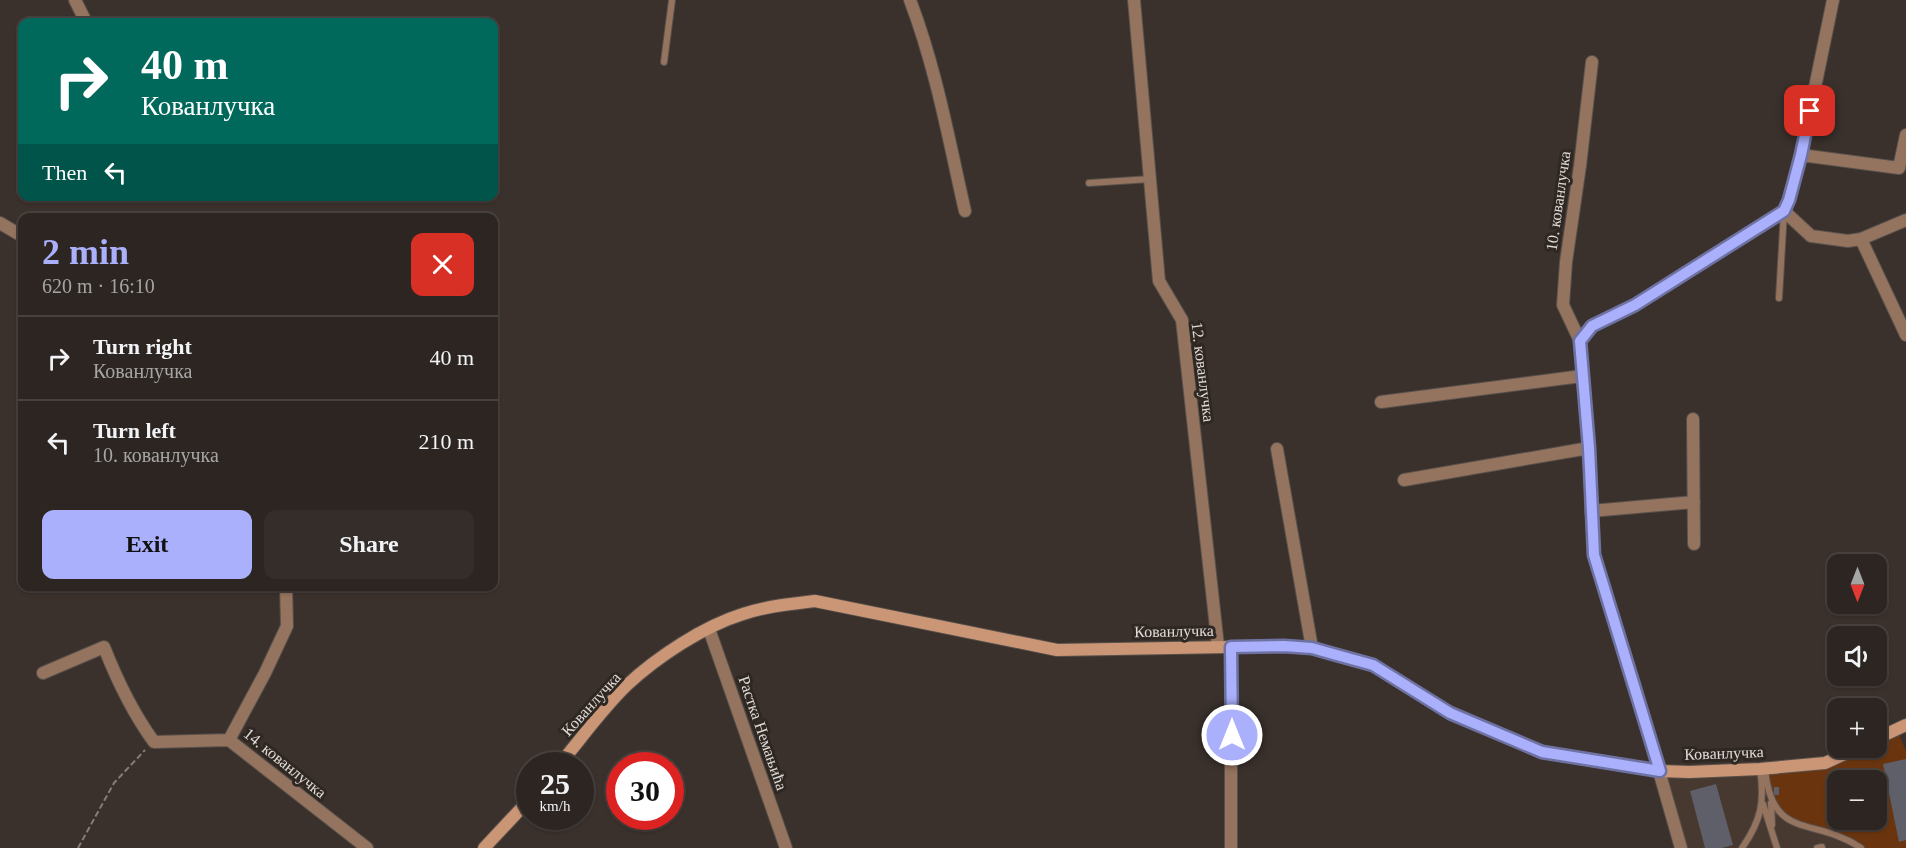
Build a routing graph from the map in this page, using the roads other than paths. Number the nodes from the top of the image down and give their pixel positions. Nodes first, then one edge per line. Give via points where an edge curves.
1 (75, 0) edge
2 (672, 0) edge
3 (910, 0) edge
4 (1134, 0) edge
5 (1833, 0) edge
6 (84, 18) edge
7 (664, 62) dead end
8 (1592, 62) dead end
9 (1906, 135) edge
10 (1801, 155) junction
11 (1150, 179) junction
12 (1089, 183) dead end
13 (965, 211) dead end
14 (1784, 211) junction
15 (1906, 220) edge
16 (0, 223) edge
17 (18, 234) edge
18 (1861, 238) junction
19 (1779, 298) dead end
20 (1906, 335) edge
21 (1580, 341) junction
22 (1582, 376) junction
23 (1381, 402) dead end
24 (1693, 418) dead end
25 (1589, 448) junction
26 (1277, 449) dead end
27 (1404, 480) dead end
28 (1694, 501) junction
29 (1591, 511) junction
30 (1694, 544) dead end
31 (286, 591) edge
32 (709, 629) junction
33 (1218, 646) junction
34 (1231, 647) junction
35 (1312, 648) junction
36 (43, 673) dead end
37 (1906, 725) edge
38 (1887, 734) edge
39 (229, 740) junction
40 (570, 752) edge
41 (1836, 758) edge
42 (1762, 769) junction
43 (1660, 771) junction
44 (1770, 799) junction
45 (1762, 800) junction
46 (516, 814) edge
47 (1773, 835) junction
48 (367, 848) edge
49 (484, 848) edge
50 (786, 848) edge
51 (1231, 848) edge
52 (1681, 848) edge
53 (1742, 848) edge
54 (1777, 848) edge
55 (1861, 848) edge

1 - 6 street
2 - 7 lane
3 - 13 street via 943,114
4 - 11 street, 12. кованлучка
5 - 10 street
8 - 21 street, 10. кованлучка via 1563,305
9 - 10 street via 1899,168
10 - 14 street
11 - 12 lane
11 - 33 street, 12. кованлучка via 1159,281 1182,320
14 - 18 street via 1811,236 1848,241
14 - 19 lane
14 - 21 street via 1635,305 1592,326
15 - 18 street
16 - 17 street
18 - 20 street
21 - 22 street, 10. кованлучка
22 - 23 street
22 - 25 street, 10. кованлучка
24 - 28 street
25 - 27 street
25 - 29 street, 10. кованлучка
26 - 35 street
28 - 29 street
28 - 30 street
29 - 43 street, 10. кованлучка via 1599,575
31 - 39 street, 14. кованлучка via 286,626 266,673
32 - 33 street, Кованлучка via 743,614 815,601 1057,650
32 - 40 street, Кованлучка via 668,653 627,685
32 - 50 street, Растка Немањића
33 - 34 street, Кованлучка
34 - 35 street, Кованлучка
34 - 51 street
35 - 43 street, Кованлучка via 1373,665 1450,713 1542,752
36 - 39 street via 104,646 140,723 154,742
37 - 38 street
39 - 48 street, 14. кованлучка
41 - 42 street, Кованлучка via 1825,763
42 - 43 street, Кованлучка
42 - 44 lane
42 - 45 lane
43 - 52 street, 10. кованлучка
44 - 47 lane
44 - 55 lane via 1779,813 1794,823 1838,836
45 - 47 lane
45 - 53 lane via 1756,826
46 - 49 street
47 - 54 lane

